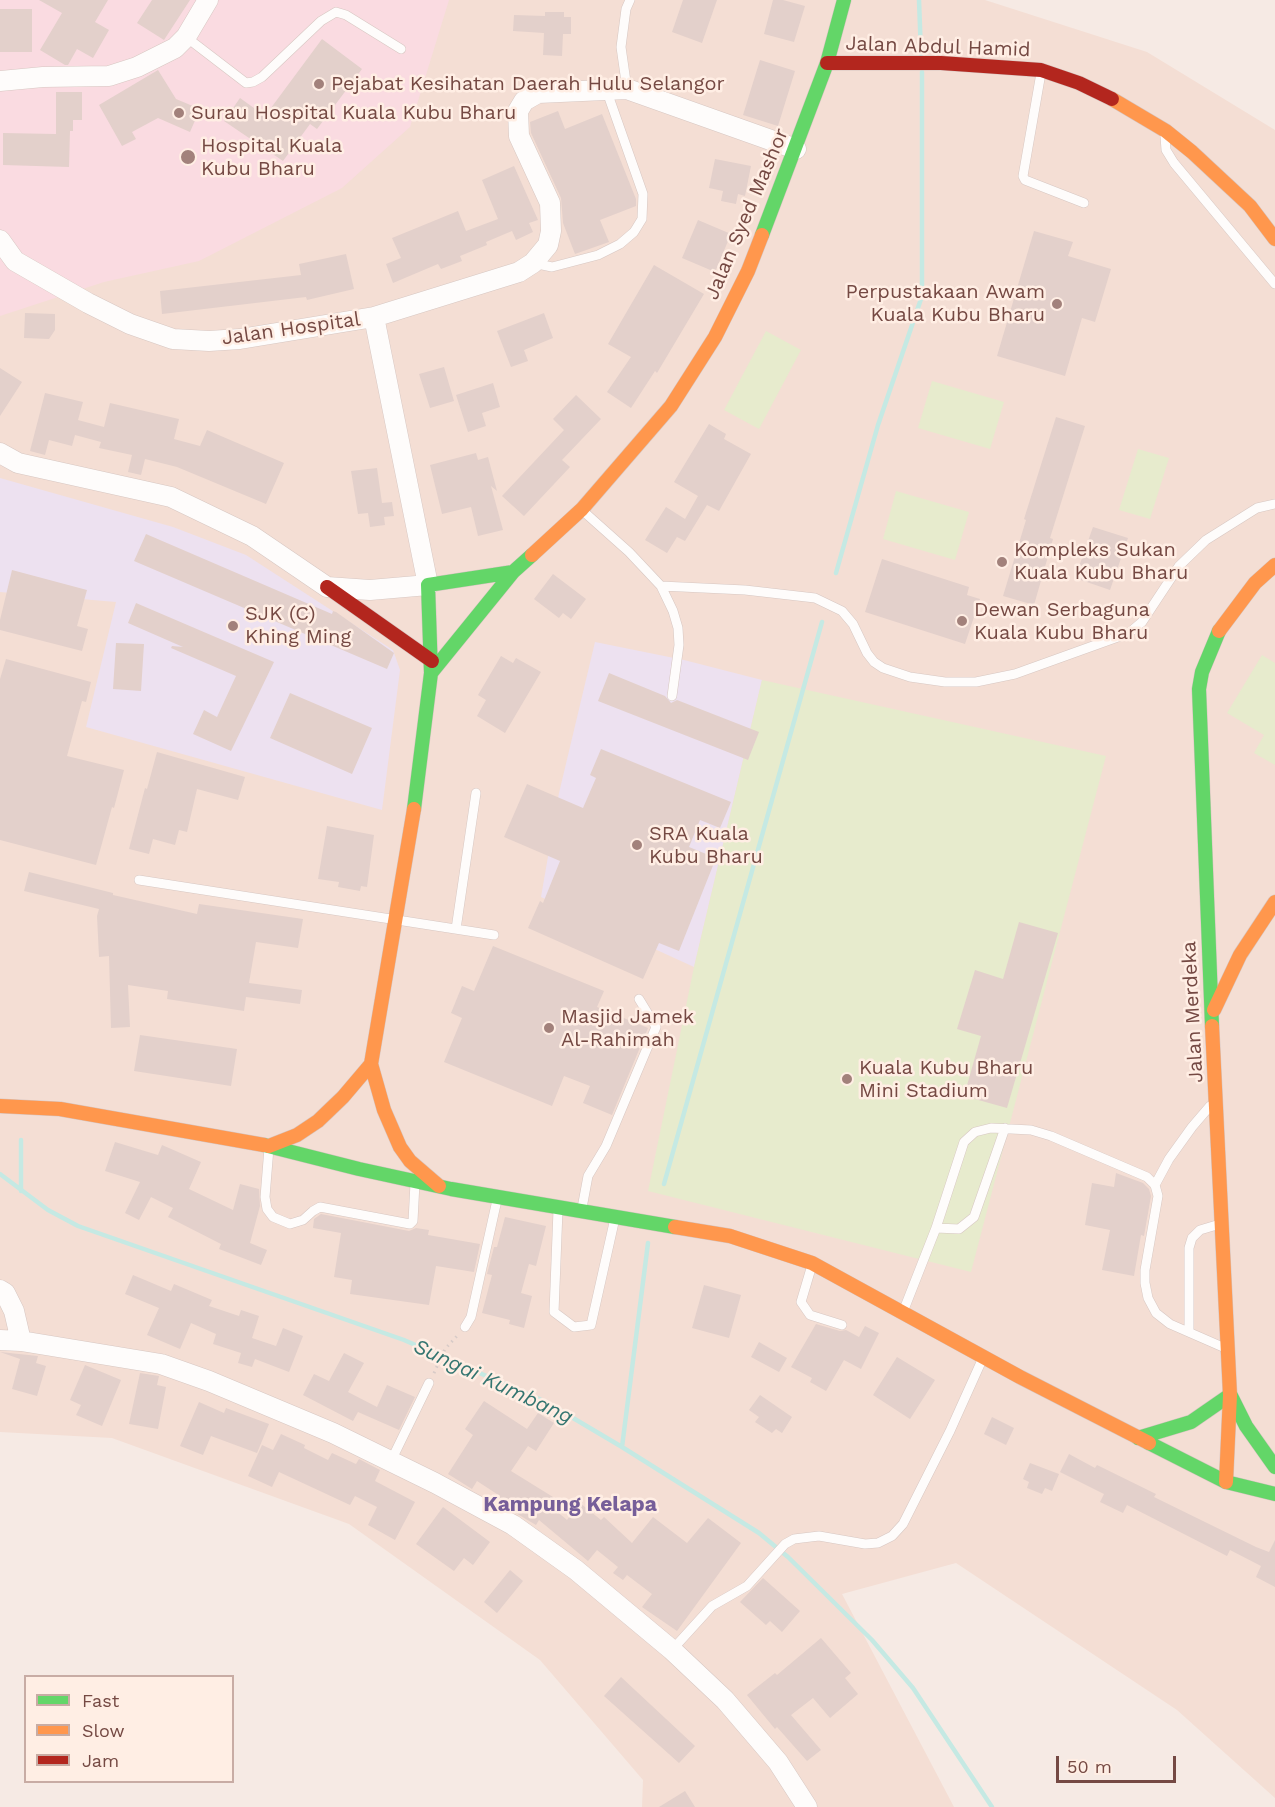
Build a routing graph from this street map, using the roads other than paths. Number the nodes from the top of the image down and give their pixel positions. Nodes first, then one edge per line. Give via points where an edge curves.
1 (208, 0) edge
2 (630, 0) edge
3 (844, 0) edge
4 (186, 37) junction
5 (401, 49) dead end
6 (827, 63) junction
7 (1041, 70) junction
8 (0, 81) edge
9 (606, 89) junction
10 (627, 89) junction
11 (1166, 131) junction
12 (796, 149) junction
13 (1084, 204) dead end
14 (1275, 239) edge
15 (0, 240) edge
16 (533, 263) junction
17 (1275, 284) edge
18 (374, 317) junction
19 (0, 453) edge
20 (1275, 504) edge
21 (582, 509) junction
22 (1275, 565) edge
23 (513, 572) junction
24 (428, 585) junction
25 (662, 586) junction
26 (327, 587) junction
27 (431, 667) junction
28 (672, 696) dead end
29 (476, 793) dead end
30 (138, 880) dead end
31 (1275, 902) edge
32 (394, 920) junction
33 (456, 929) junction
34 (494, 935) dead end
35 (1240, 955) junction
36 (1209, 957) junction
37 (639, 999) dead end
38 (1212, 1014) junction
39 (371, 1064) junction
40 (1217, 1099) junction
41 (0, 1106) edge
42 (1005, 1128) junction
43 (269, 1146) junction
44 (416, 1180) junction
45 (1155, 1185) junction
46 (439, 1186) junction
47 (498, 1198) junction
48 (558, 1207) junction
49 (582, 1210) junction
50 (616, 1216) junction
51 (1223, 1223) junction
52 (936, 1228) junction
53 (812, 1263) junction
54 (0, 1290) edge
55 (902, 1314) junction
56 (842, 1325) dead end
57 (465, 1328) road end
58 (1189, 1332) junction
59 (0, 1340) edge
60 (21, 1341) junction
61 (1229, 1349) junction
62 (983, 1356) junction
63 (429, 1383) road end
64 (1230, 1395) junction
65 (1138, 1438) junction
66 (391, 1461) junction
67 (1275, 1467) edge
68 (1226, 1482) junction
69 (1275, 1494) edge
70 (672, 1650) junction
71 (807, 1807) edge

1 - 4 street
2 - 10 lane via 621,47
3 - 6 street, Jalan Syed Mashor
4 - 5 lane via 246,83 262,77 321,21 336,12
4 - 8 street via 163,55 109,76
6 - 7 street, Jalan Abdul Hamid via 941,63
6 - 12 street, Jalan Syed Mashor
7 - 11 street, Jalan Abdul Hamid via 1105,95
7 - 13 lane via 1023,176
9 - 10 street
9 - 16 street via 538,93 524,101 518,111 519,136 550,203 548,245
9 - 16 lane via 642,194 642,219 620,244 598,255 552,267
10 - 12 street
11 - 14 street, Jalan Abdul Hamid via 1251,206
11 - 17 lane via 1166,150 1174,163
12 - 21 street, Jalan Syed Mashor via 748,271 715,337 671,406
15 - 18 street, Jalan Hospital via 15,261 88,303 173,339 240,339
16 - 18 street via 519,272
18 - 24 street, Jalan Hospital
19 - 26 street via 18,463 171,497 252,536
20 - 25 lane via 1257,508 1206,540 1179,566 1142,622 1129,633 1015,674 976,682 910,677 883,668 867,653 843,611 815,598
21 - 23 street, Jalan Syed Mashor
21 - 25 lane
22 - 36 street, Jalan Merdeka via 1255,583 1224,624 1202,672 1199,707
23 - 24 street
23 - 27 street, Jalan Syed Mashor
24 - 26 street via 370,590
24 - 27 street
25 - 28 lane via 678,628
26 - 27 street
27 - 32 street via 415,804
29 - 33 lane
30 - 32 lane
31 - 35 street
32 - 33 lane
32 - 39 street
33 - 34 lane
35 - 36 street
35 - 38 street
36 - 38 street, Jalan Merdeka
37 - 49 lane via 656,1027 606,1146 588,1176
38 - 40 street, Jalan Merdeka
39 - 43 street via 318,1121
39 - 46 street via 400,1147
40 - 45 lane via 1192,1126
40 - 51 street, Jalan Merdeka
41 - 43 street via 60,1109
42 - 45 lane via 1051,1136 1147,1177
42 - 52 lane via 975,1132 964,1142
42 - 52 lane via 974,1217 959,1229
43 - 44 street
43 - 44 lane via 267,1209 273,1217 290,1224 320,1207 410,1224
44 - 46 street
45 - 58 lane via 1158,1196 1145,1270 1148,1298 1156,1313
46 - 47 street
47 - 48 street
47 - 57 lane via 471,1317
48 - 49 street
48 - 50 lane via 554,1312 574,1327 591,1324
49 - 50 street
50 - 53 street via 730,1236
51 - 58 lane via 1200,1230 1192,1238
51 - 61 street, Jalan Merdeka
52 - 55 lane
53 - 55 street
53 - 56 lane via 801,1302 810,1315
54 - 60 street via 14,1311
55 - 62 street
58 - 61 lane
59 - 60 street
60 - 66 street via 161,1364 333,1433
61 - 64 street, Jalan Merdeka
62 - 65 street
62 - 70 lane via 903,1524 892,1536 865,1544 819,1536 794,1539 747,1586 712,1606
63 - 66 lane
64 - 65 street via 1191,1422
64 - 67 street
64 - 68 street, Jalan Merdeka
65 - 68 street
66 - 70 street via 513,1525 576,1570
68 - 69 street
70 - 71 street via 725,1700 777,1762

